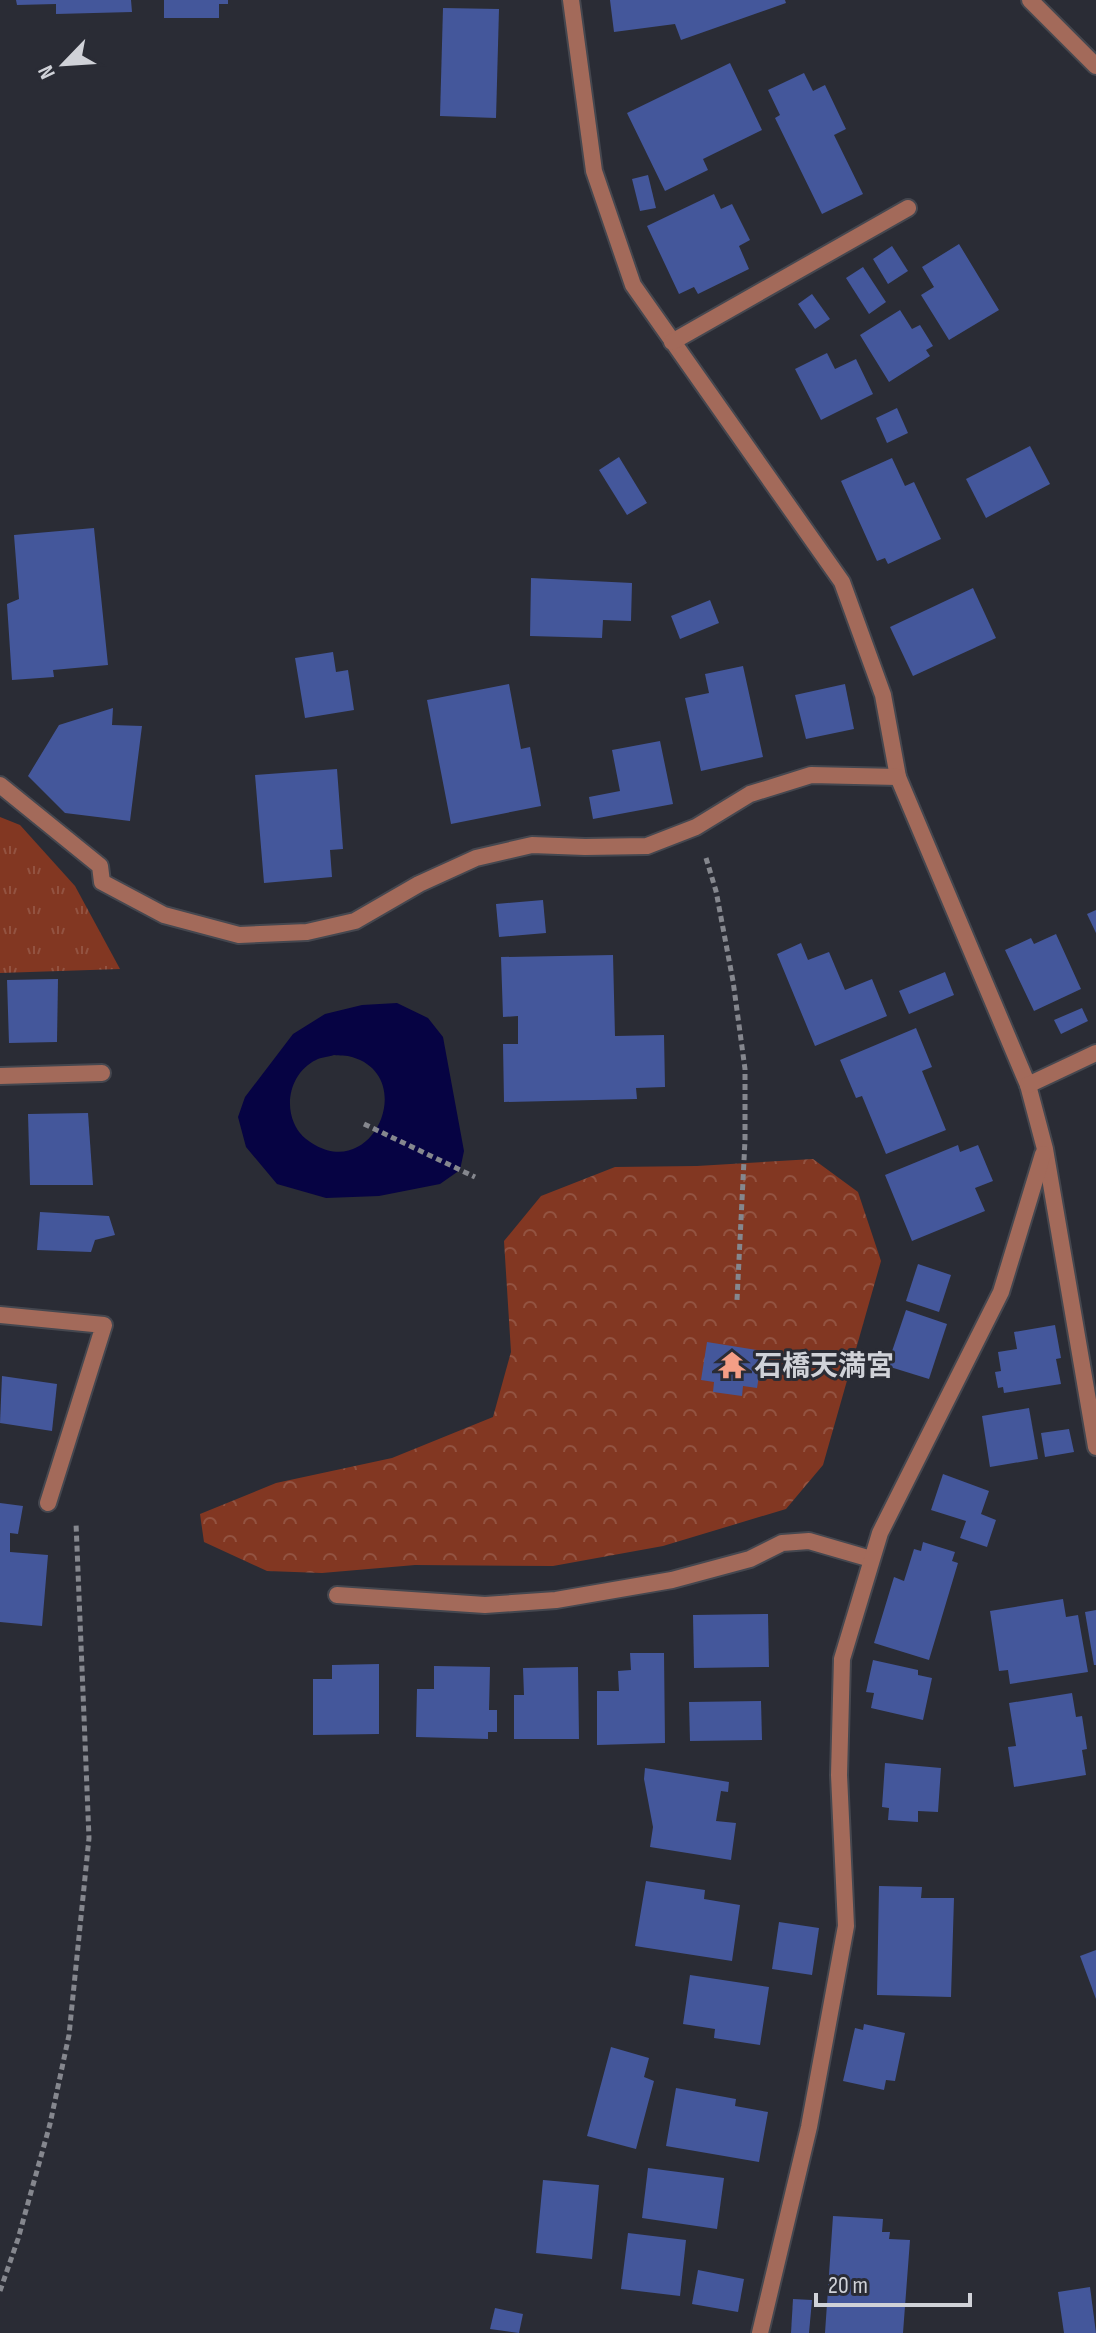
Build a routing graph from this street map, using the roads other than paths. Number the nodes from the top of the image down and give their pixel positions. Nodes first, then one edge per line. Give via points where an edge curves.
1 (571, 0) edge
2 (1030, 0) edge
3 (1096, 66) edge
4 (908, 208) dead end
5 (672, 342) junction
6 (898, 777) junction
7 (0, 785) edge
8 (1096, 1053) edge
9 (102, 1073) dead end
10 (0, 1076) edge
11 (1028, 1085) junction
12 (1045, 1149) junction
13 (0, 1315) edge
14 (1096, 1447) edge
15 (48, 1503) dead end
16 (871, 1559) junction
17 (337, 1595) dead end
18 (760, 2333) edge

1 - 5 street via 594,171 633,285
2 - 3 street
4 - 5 street
5 - 6 street via 842,582 883,695
6 - 7 street via 811,775 750,794 696,827 647,846 532,845 476,858 355,921 307,932 239,935 164,915 102,882 100,866
6 - 11 street
8 - 11 street
9 - 10 street
11 - 12 street
12 - 14 street
12 - 16 street via 1001,1292
13 - 15 street via 104,1325
16 - 17 street via 809,1541 782,1543 750,1559 672,1580 556,1600 485,1605
16 - 18 street via 842,1659 839,1775 846,1926 809,2127

